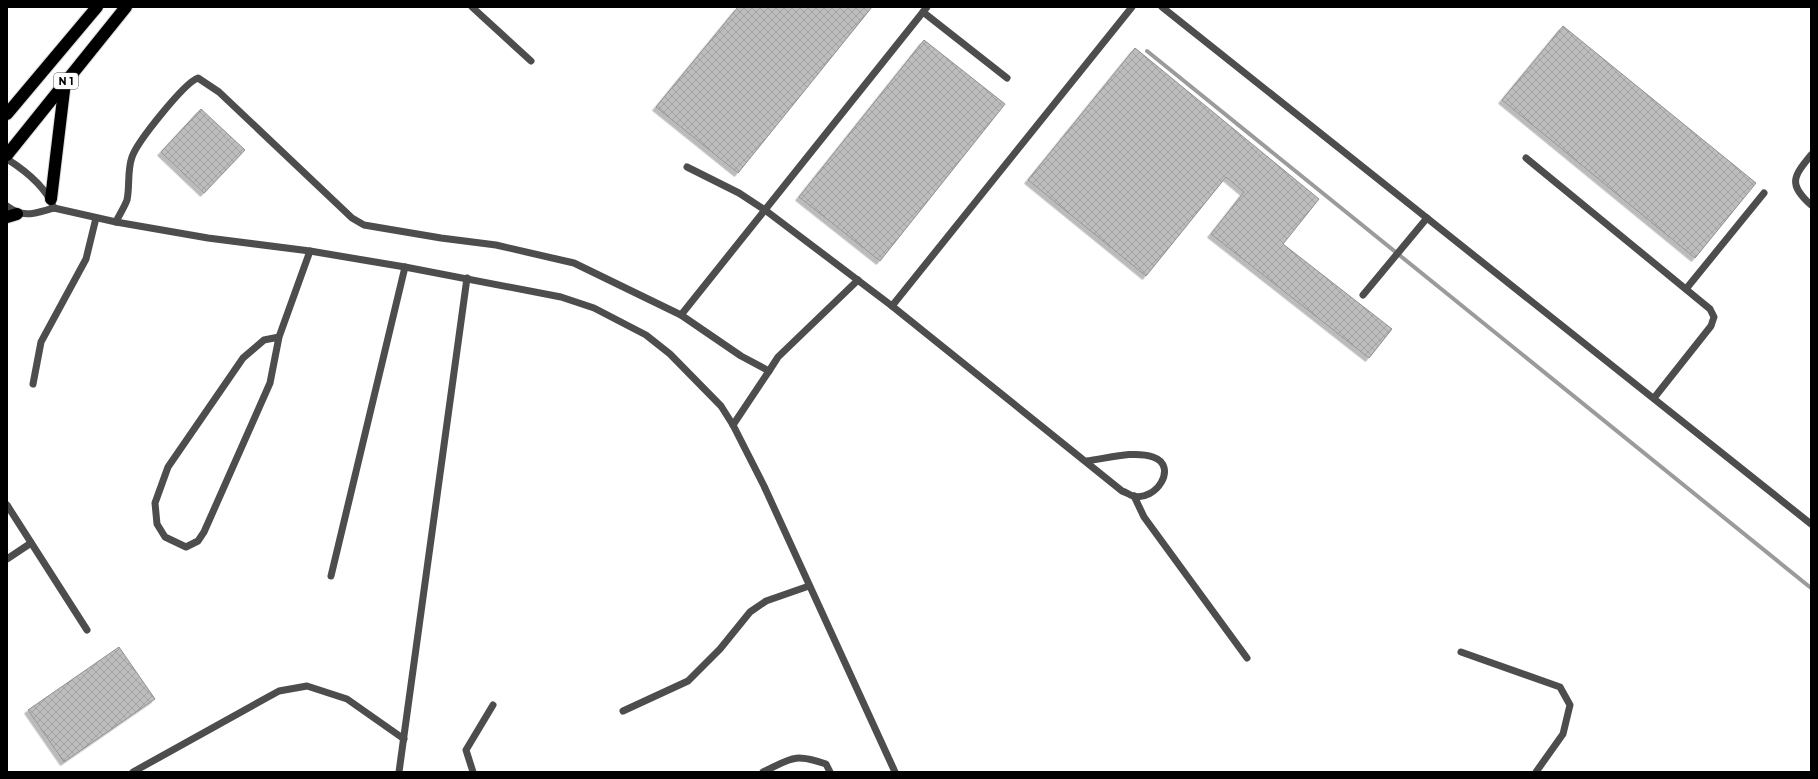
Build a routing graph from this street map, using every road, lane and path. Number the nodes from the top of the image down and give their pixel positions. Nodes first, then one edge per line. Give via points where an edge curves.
1 (97, 7) edge
2 (126, 7) edge
3 (472, 7) edge
4 (1132, 7) edge
5 (1162, 7) edge
6 (924, 10) edge
7 (532, 61) dead end
8 (1007, 78) dead end
9 (65, 82) junction
10 (7, 114) edge
11 (7, 155) edge
12 (1811, 155) edge
13 (1526, 158) dead end
14 (7, 160) edge
15 (687, 167) dead end
16 (1764, 193) dead end
17 (53, 204) junction
18 (1811, 205) edge
19 (765, 210) junction
20 (10, 212) edge
21 (96, 218) junction
22 (1427, 218) junction
23 (116, 222) junction
24 (310, 251) junction
25 (405, 267) junction
26 (467, 278) junction
27 (858, 280) junction
28 (1686, 289) junction
29 (1363, 295) dead end
30 (892, 306) junction
31 (681, 315) junction
32 (279, 337) junction
33 (769, 371) junction
34 (33, 384) dead end
35 (1654, 398) junction
36 (733, 425) junction
37 (1086, 461) junction
38 (1134, 496) junction
39 (7, 506) edge
40 (1811, 524) edge
41 (31, 543) junction
42 (7, 559) edge
43 (331, 576) dead end
44 (809, 586) junction
45 (87, 630) dead end
46 (1461, 652) dead end
47 (1247, 658) dead end
48 (493, 704) dead end
49 (623, 711) dead end
50 (404, 739) junction
51 (133, 772) edge
52 (399, 772) edge
53 (473, 772) edge
54 (763, 772) edge
55 (830, 772) edge
56 (895, 772) edge
57 (1536, 772) edge

1 - 10 highway, N 1
2 - 9 highway, N 1
3 - 7 street
4 - 30 street
5 - 22 street
6 - 8 street
6 - 19 street
9 - 11 highway, N 1
9 - 17 highway
12 - 18 street via 1799,170 1796,179 1799,194
13 - 28 street
14 - 17 street via 37,183
15 - 19 street via 739,193
16 - 28 street
17 - 20 street via 31,214
17 - 21 street
19 - 27 street
19 - 31 street
21 - 23 street
21 - 34 street via 86,259 41,342
22 - 29 street
22 - 35 street
23 - 24 street via 208,238
23 - 31 street via 127,200 132,157 138,146 191,80 198,78 219,92 352,218 364,224 496,245 574,263
24 - 25 street
24 - 32 street
25 - 26 street
25 - 43 street
26 - 36 street via 561,297 621,320 670,354 721,406
26 - 50 street
27 - 30 street
27 - 33 street via 778,357
28 - 35 street via 1710,309 1714,317 1711,326
30 - 37 street
31 - 33 street via 741,356
32 - 32 street via 270,383 204,532 198,541 186,547 165,537 157,524 155,503 168,467 242,358 264,340
33 - 36 street
35 - 40 street
36 - 44 street
37 - 38 street via 1122,491
37 - 38 street via 1129,455 1144,455 1159,460 1164,467 1161,484 1146,496
38 - 47 street via 1144,517
39 - 41 street
41 - 42 street
41 - 45 street
44 - 49 street via 766,601 750,612 720,649 688,681
44 - 56 street
46 - 57 street via 1560,687 1570,705 1563,734
48 - 53 street via 466,750
50 - 51 street via 347,699 307,686 279,691
50 - 52 street
54 - 55 street via 793,757 826,764

